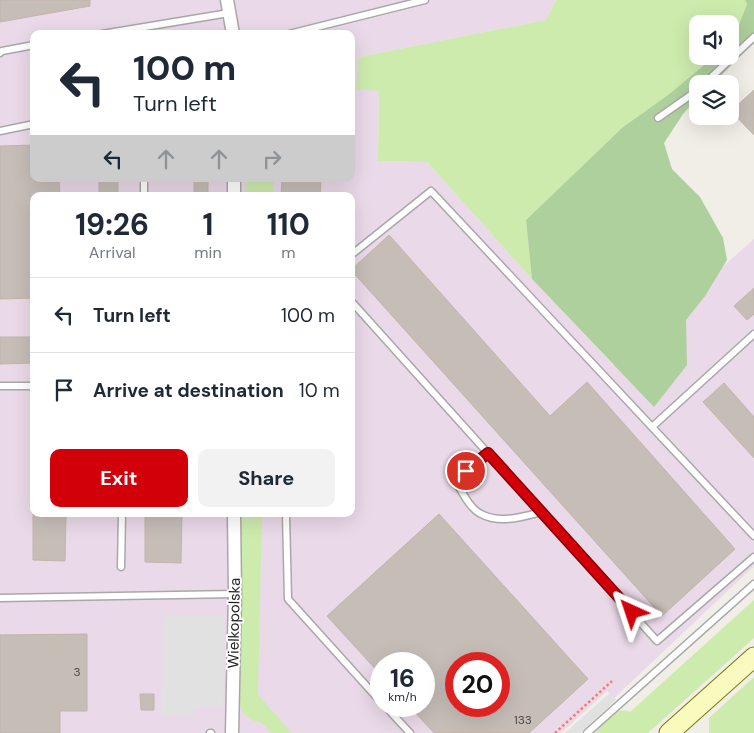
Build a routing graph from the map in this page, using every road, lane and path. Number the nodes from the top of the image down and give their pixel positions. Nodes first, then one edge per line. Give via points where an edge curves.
1 (425, 0) edge
2 (229, 6) edge
3 (120, 30) edge
4 (232, 30) edge
5 (305, 30) edge
6 (754, 37) edge
7 (30, 46) edge
8 (0, 53) edge
9 (714, 75) edge
10 (689, 96) edge
11 (658, 118) dead end
12 (30, 125) edge
13 (0, 131) edge
14 (355, 252) edge
15 (355, 305) edge
16 (754, 334) edge
17 (0, 386) edge
18 (30, 386) edge
19 (652, 427) junction
20 (488, 453) junction
21 (542, 512) junction
22 (122, 517) edge
23 (234, 517) edge
24 (286, 517) edge
25 (754, 536) edge
26 (754, 556) edge
27 (122, 567) dead end
28 (754, 584) edge
29 (235, 594) junction
30 (0, 598) edge
31 (754, 657) edge
32 (612, 682) dead end
33 (370, 690) edge
34 (396, 717) edge
35 (232, 733) edge
36 (410, 733) edge
37 (555, 733) edge
38 (587, 733) edge
39 (669, 733) edge

1 - 5 lane
2 - 3 lane
2 - 4 street
6 - 9 lane
7 - 8 lane
10 - 11 lane
12 - 13 lane
14 - 19 lane via 431,190
15 - 20 lane
16 - 19 lane
17 - 18 lane
19 - 25 lane
20 - 21 lane
20 - 21 lane via 455,480 468,501 480,514 499,520
21 - 26 lane via 657,641
22 - 27 lane
23 - 29 street, Wielkopolska
24 - 33 lane via 288,599
28 - 38 lane
29 - 30 lane
29 - 35 street, Wielkopolska
31 - 39 street
32 - 37 path
34 - 36 lane

